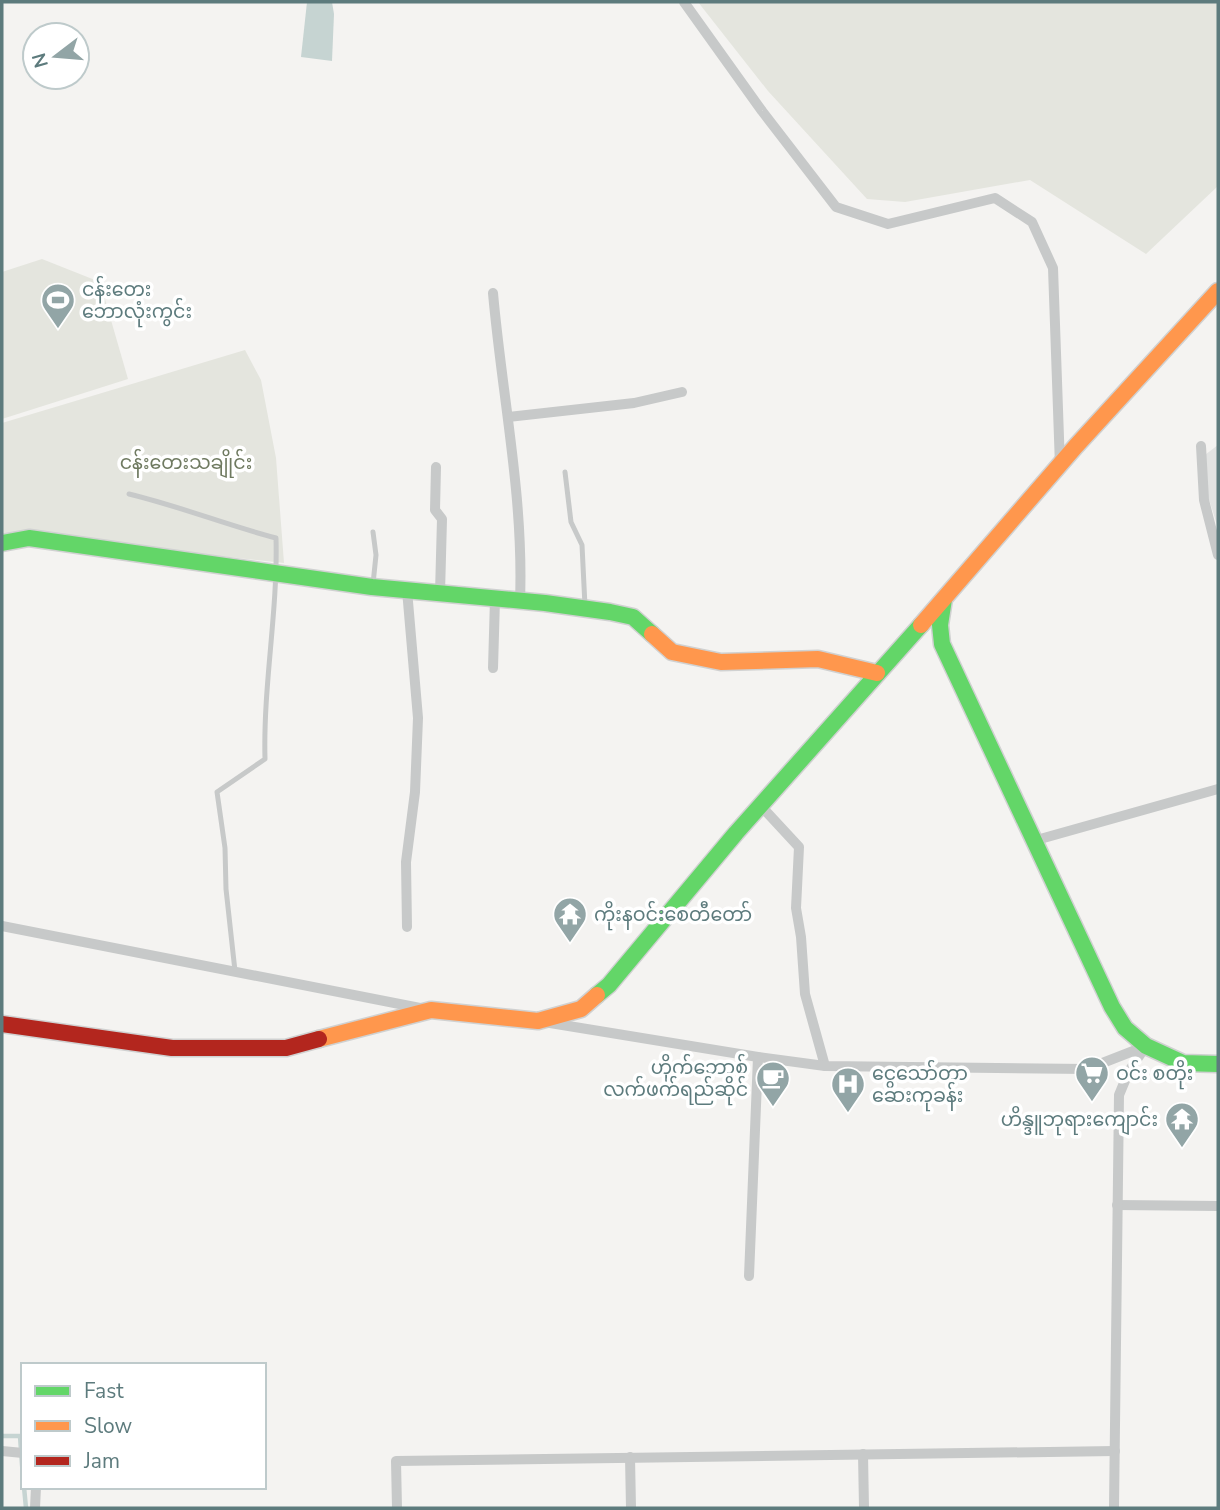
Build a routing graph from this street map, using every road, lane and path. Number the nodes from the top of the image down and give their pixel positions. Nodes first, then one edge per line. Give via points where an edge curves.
1 (684, 2) edge
2 (1218, 291) edge
3 (493, 293) dead end
4 (682, 392) dead end
5 (508, 417) junction
6 (1201, 446) dead end
7 (1059, 466) junction
8 (436, 467) dead end
9 (565, 472) dead end
10 (129, 494) dead end
11 (373, 532) dead end
12 (2, 543) edge
13 (1218, 555) edge
14 (277, 574) junction
15 (372, 587) junction
16 (407, 590) junction
17 (440, 593) junction
18 (495, 599) junction
19 (944, 599) junction
20 (520, 601) junction
21 (585, 609) junction
22 (492, 668) dead end
23 (877, 673) junction
24 (1218, 789) edge
25 (761, 806) junction
26 (1033, 841) junction
27 (2, 926) edge
28 (407, 927) dead end
29 (235, 971) junction
30 (431, 1010) junction
31 (538, 1021) junction
32 (2, 1024) edge
33 (1146, 1046) junction
34 (758, 1058) junction
35 (1218, 1064) edge
36 (825, 1066) junction
37 (1116, 1205) junction
38 (1218, 1206) edge
39 (748, 1276) dead end
40 (2, 1451) edge
41 (1115, 1451) junction
42 (21, 1454) edge
43 (863, 1454) junction
44 (630, 1457) junction
45 (36, 1489) edge
46 (35, 1508) edge
47 (397, 1508) edge
48 (631, 1508) edge
49 (864, 1508) edge
50 (1114, 1508) edge

1 - 7 street via 836,207 888,224 995,198 1032,222 1053,268
2 - 7 main road
3 - 5 street
4 - 5 street via 634,403
5 - 20 street via 522,551
6 - 13 street via 1204,500
7 - 19 main road
8 - 17 street via 435,510 442,519
9 - 21 lane via 571,522 582,545
10 - 14 lane via 276,538
11 - 15 lane
12 - 14 main road via 29,538
14 - 15 main road
14 - 29 lane via 265,759 217,792
15 - 16 main road
16 - 17 main road
16 - 28 street via 418,718 406,862
17 - 18 main road
18 - 20 main road
18 - 22 street
19 - 23 main road
19 - 26 main road via 942,645
20 - 21 main road
21 - 23 main road via 634,617 672,652 721,662 818,659
23 - 25 main road
24 - 26 street
25 - 31 main road via 609,985 581,1009
25 - 36 street via 799,847 796,908 805,994
26 - 33 main road via 1112,1007 1125,1028
27 - 29 street
29 - 30 street
30 - 31 main road
30 - 32 main road via 286,1048 172,1048
31 - 34 street
33 - 35 main road via 1183,1063
33 - 36 street via 1087,1069
33 - 37 street via 1119,1095
34 - 36 street
34 - 39 street
37 - 38 street
37 - 41 street
40 - 42 street
41 - 43 street
41 - 50 street
43 - 44 street
43 - 49 street
44 - 47 street via 396,1461
44 - 48 street
45 - 46 street

